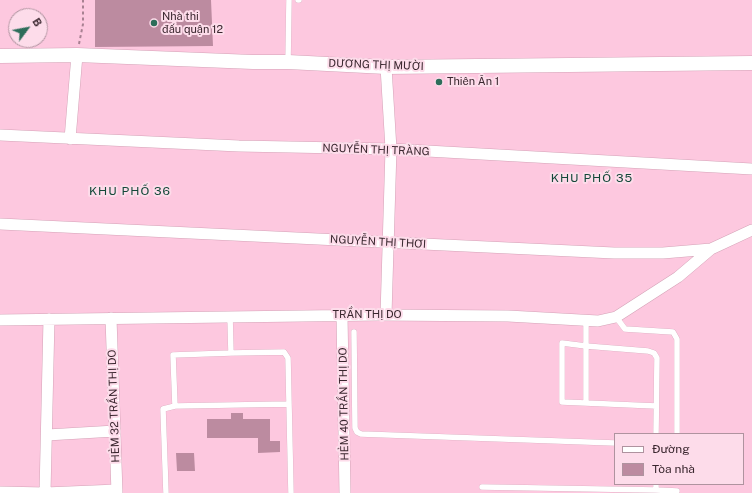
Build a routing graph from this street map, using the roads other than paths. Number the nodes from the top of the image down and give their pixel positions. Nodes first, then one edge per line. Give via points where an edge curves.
1 (289, 0) edge
2 (77, 55) junction
3 (0, 56) edge
4 (288, 62) junction
5 (752, 63) edge
6 (386, 67) junction
7 (0, 136) edge
8 (70, 139) junction
9 (391, 149) junction
10 (752, 169) edge
11 (0, 224) edge
12 (752, 230) edge
13 (389, 242) junction
14 (712, 249) junction
15 (342, 315) junction
16 (386, 315) junction
17 (230, 316) junction
18 (616, 317) junction
19 (111, 318) junction
20 (48, 319) junction
21 (0, 320) edge
22 (586, 320) junction
23 (354, 332) dead end
24 (586, 346) junction
25 (231, 353) junction
26 (586, 403) junction
27 (289, 404) junction
28 (175, 406) junction
29 (656, 406) junction
30 (115, 431) junction
31 (656, 433) edge
32 (677, 433) edge
33 (47, 435) junction
34 (614, 443) edge
35 (482, 487) dead end
36 (656, 487) edge
37 (117, 491) edge
38 (0, 492) edge
39 (677, 492) edge
40 (45, 493) edge
41 (166, 493) edge
42 (290, 493) edge
43 (346, 493) edge

1 - 4 lane
2 - 3 street, DƯƠNG THỊ MƯỜI
2 - 4 street, DƯƠNG THỊ MƯỜI
2 - 8 street
4 - 6 street, DƯƠNG THỊ MƯỜI
5 - 6 street, DƯƠNG THỊ MƯỜI
6 - 9 street
7 - 8 street, NGUYỄN THỊ TRÀNG
8 - 9 street, NGUYỄN THỊ TRÀNG
9 - 10 street, NGUYỄN THỊ TRÀNG
9 - 13 street
11 - 13 street, NGUYỄN THỊ THƠI
12 - 14 street, NGUYỄN THỊ THƠI
13 - 14 street, NGUYỄN THỊ THƠI via 614,253
13 - 16 street
14 - 18 street, TRẦN THỊ DO via 678,276
15 - 16 street, TRẦN THỊ DO
15 - 17 street, TRẦN THỊ DO
15 - 43 street, HẺM 40 TRẦN THỊ DO
16 - 22 street, TRẦN THỊ DO via 508,316
17 - 19 street, TRẦN THỊ DO
17 - 25 lane
18 - 22 street, TRẦN THỊ DO via 598,322
18 - 32 lane via 625,328 673,332 677,339
19 - 20 street, TRẦN THỊ DO
19 - 30 street, HẺM 32 TRẦN THỊ DO
20 - 21 street, TRẦN THỊ DO
20 - 33 street
22 - 24 lane
23 - 34 lane via 355,428 361,434
24 - 26 lane
24 - 26 lane via 562,343 562,402
24 - 29 lane via 654,353 657,358
25 - 27 lane via 284,352 288,358
25 - 28 lane via 173,355
26 - 29 lane
27 - 28 lane
27 - 42 lane
28 - 41 lane via 164,409
29 - 31 lane
30 - 33 street
30 - 37 street, HẺM 32 TRẦN THỊ DO
33 - 40 street
35 - 36 lane
36 - 39 lane
37 - 40 street
38 - 40 street

